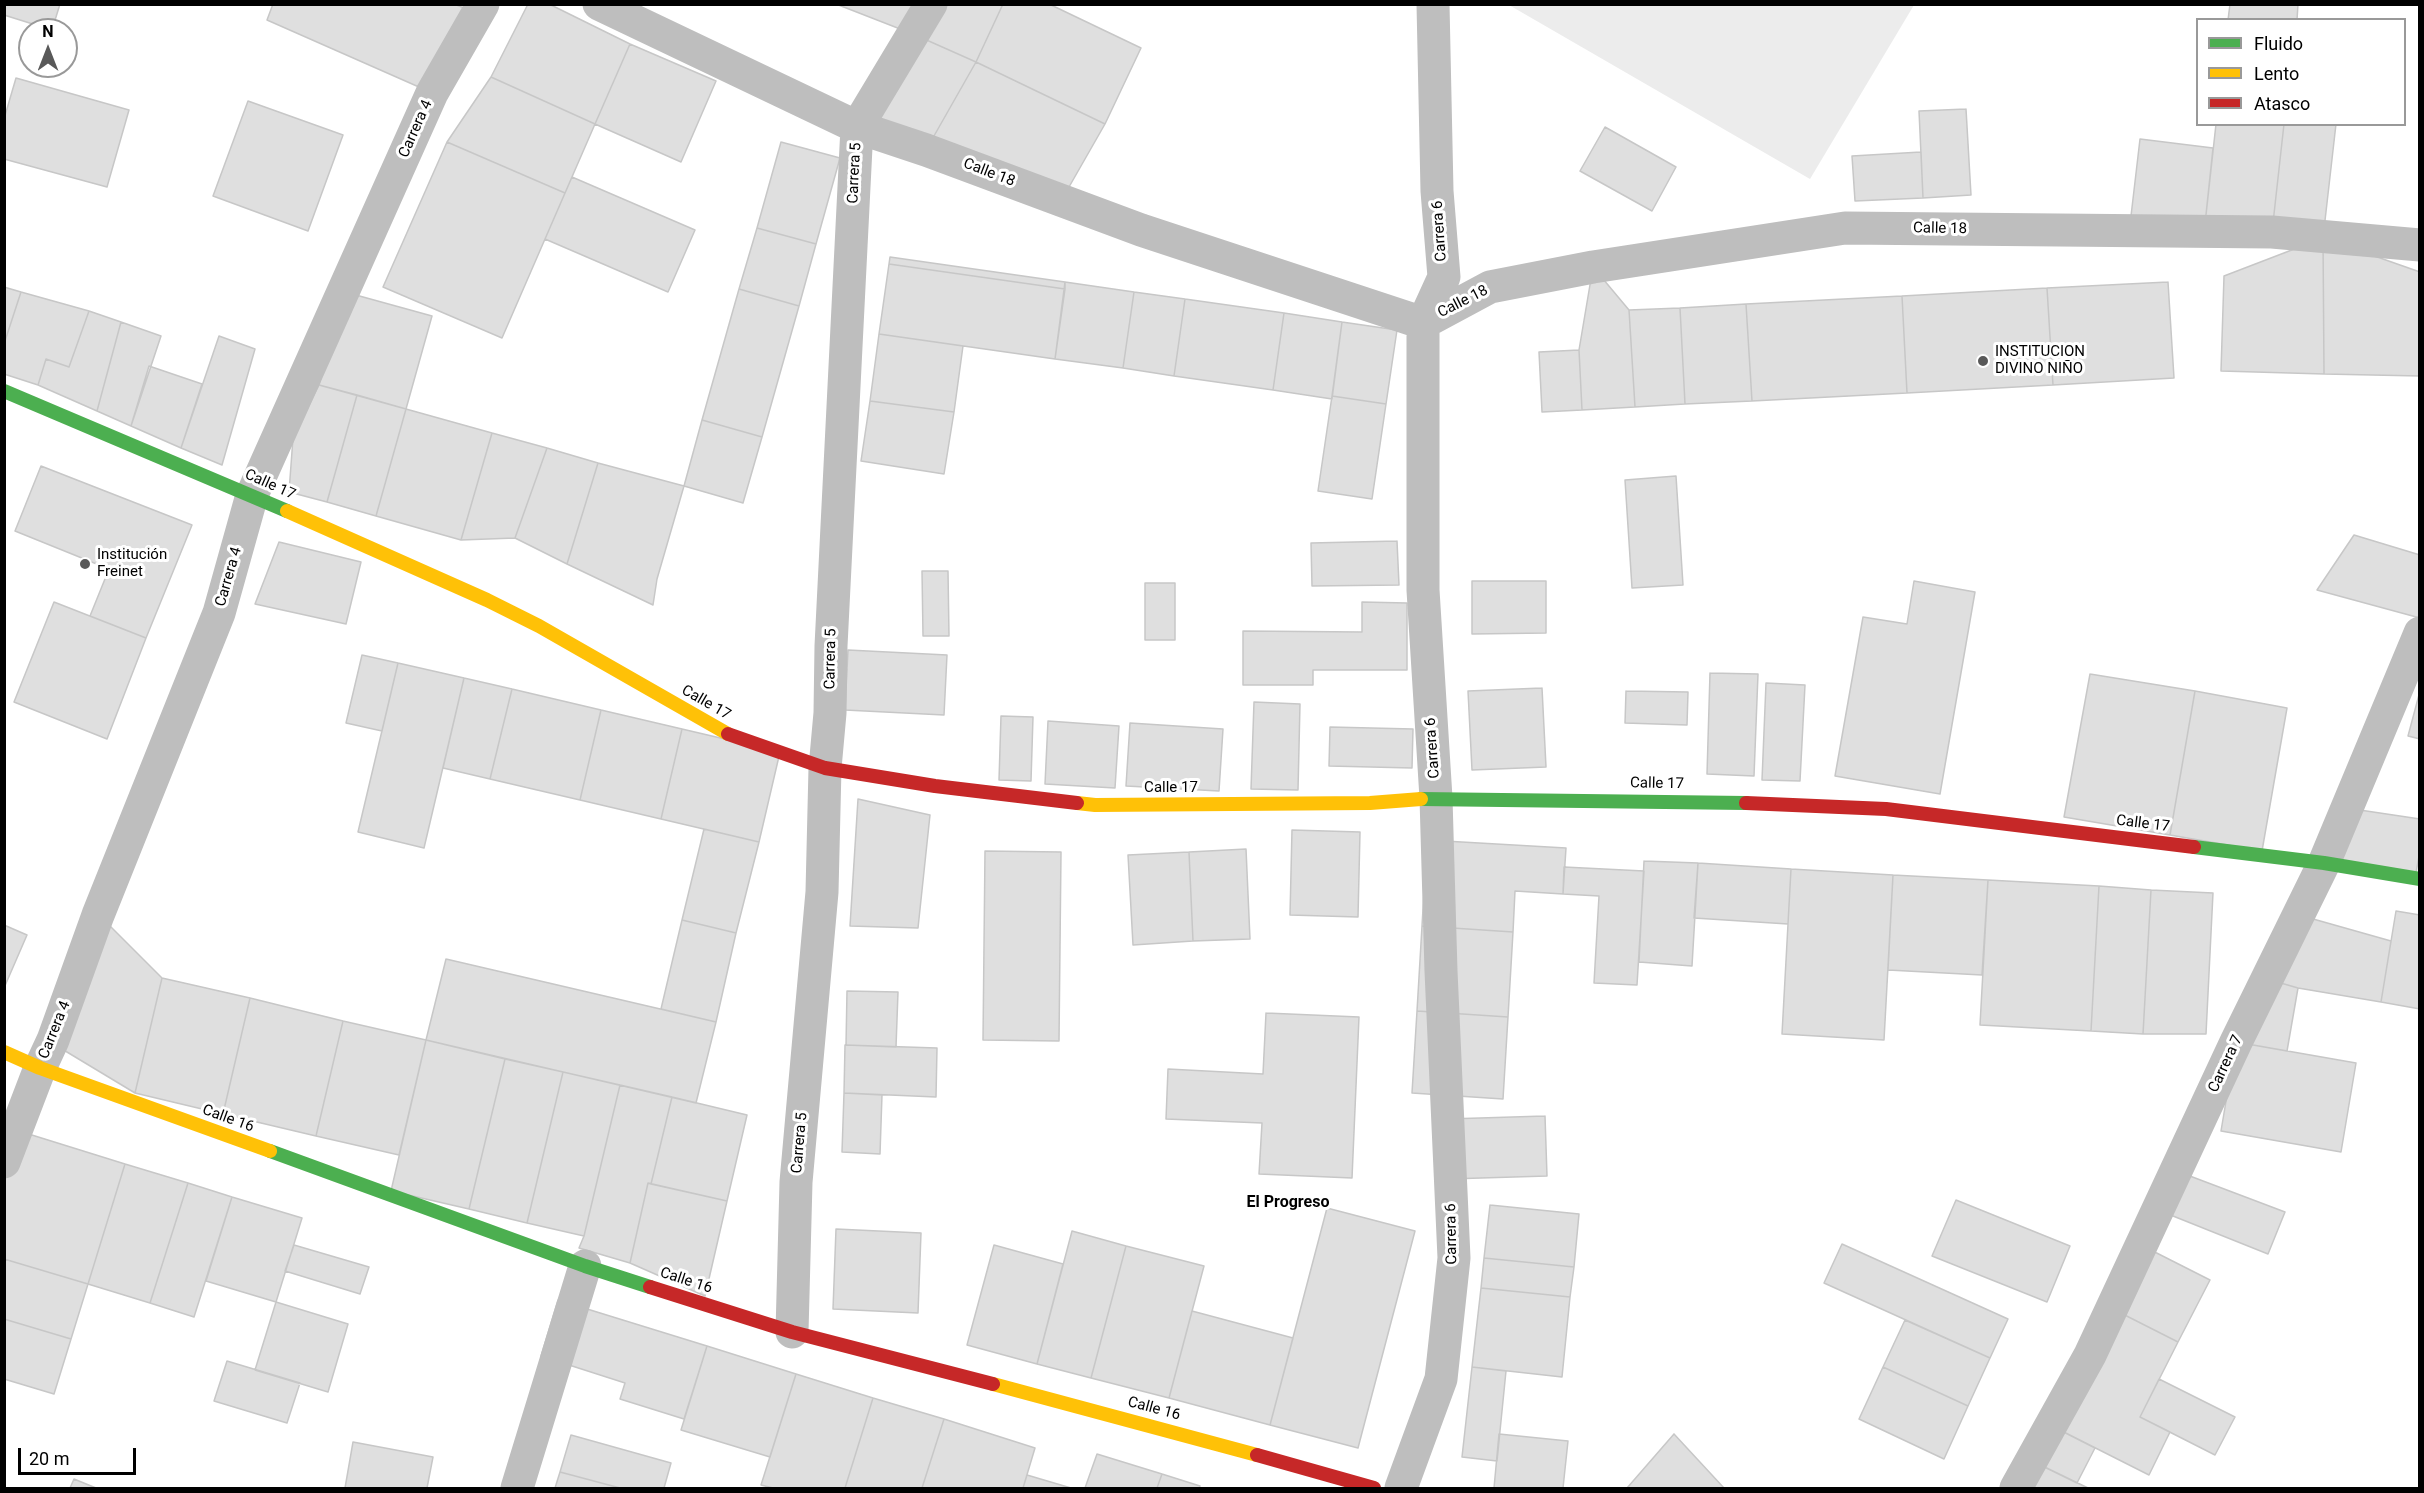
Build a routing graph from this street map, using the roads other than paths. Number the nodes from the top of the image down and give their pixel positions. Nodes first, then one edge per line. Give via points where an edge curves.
1 (483, 4) edge
2 (598, 4) edge
3 (931, 4) edge
4 (1433, 4) edge
5 (857, 128) junction
6 (2420, 245) edge
7 (1423, 323) junction
8 (4, 391) edge
9 (252, 495) junction
10 (2420, 633) edge
11 (825, 768) junction
12 (1436, 798) junction
13 (2324, 863) junction
14 (2420, 879) edge
15 (4, 1052) edge
16 (40, 1068) junction
17 (4, 1162) edge
18 (585, 1266) junction
19 (792, 1332) junction
20 (517, 1488) edge
21 (1374, 1488) edge
22 (1401, 1488) edge
23 (2016, 1488) edge

1 - 9 street, Carrera 4 via 432,93
2 - 5 street, Calle 18
3 - 5 street, Carrera 5
4 - 7 street, Carrera 6 via 1436,168 1444,277
5 - 7 street, Calle 18 via 1141,230
5 - 11 street, Carrera 5
6 - 7 street, Calle 18 via 2272,232 1845,228 1490,287
7 - 12 street, Carrera 6 via 1424,590
8 - 9 street, Calle 17
9 - 11 street, Calle 17 via 539,626 726,733
9 - 16 street, Carrera 4 via 219,613
10 - 13 street, Carrera 7
11 - 12 street, Calle 17 via 935,786 1095,804
11 - 19 street, Carrera 5 via 822,892 796,1182
12 - 13 street, Calle 17 via 1689,801 1886,809
12 - 22 street, Carrera 6 via 1454,1258 1441,1379
13 - 14 street, Calle 17
13 - 23 street, Carrera 7 via 2090,1355
15 - 16 street, Calle 16
16 - 17 street, Carrera 4
16 - 18 street, Calle 16
18 - 19 street, Calle 16
18 - 20 street
19 - 21 street, Calle 16

